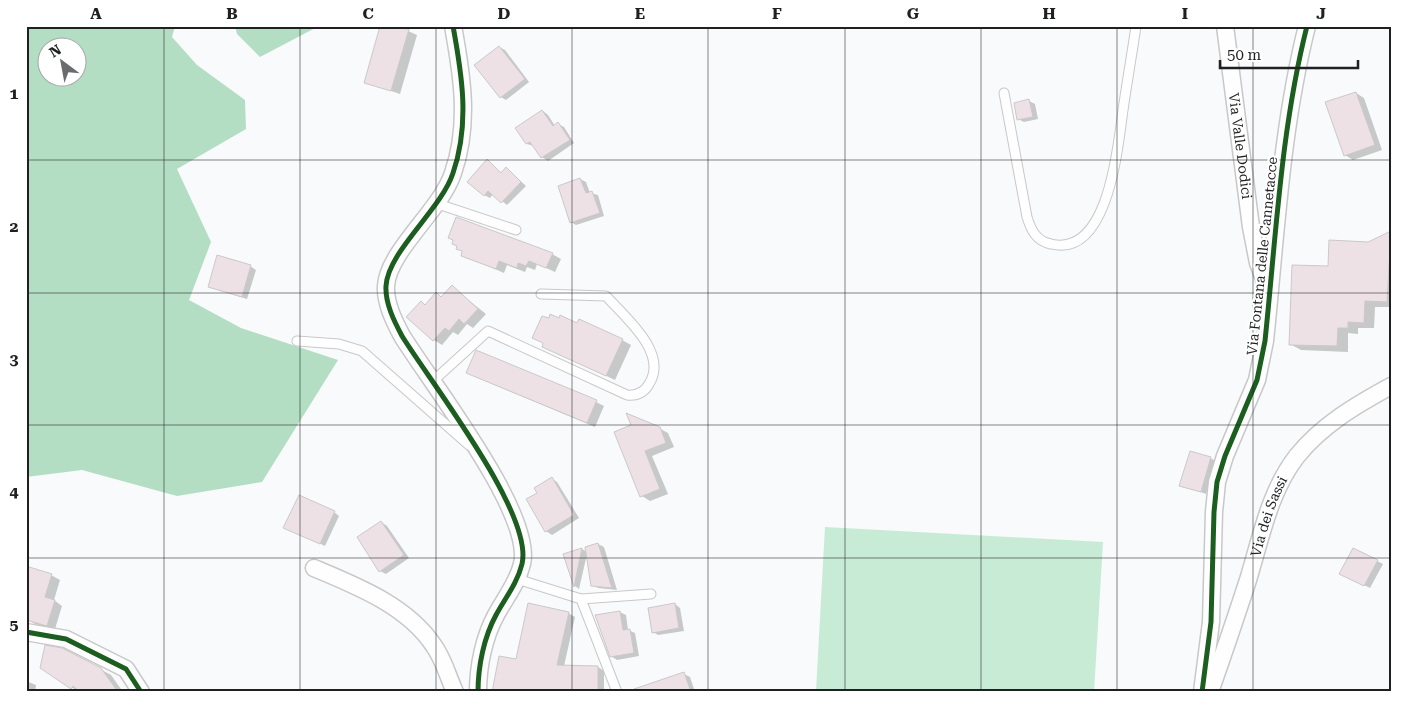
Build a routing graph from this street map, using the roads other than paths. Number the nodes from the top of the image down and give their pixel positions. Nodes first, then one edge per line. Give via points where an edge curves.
1 (453, 26) edge
2 (1136, 26) edge
3 (1225, 26) edge
4 (1307, 26) edge
5 (1004, 93) dead end
6 (438, 204) junction
7 (516, 230) dead end
8 (541, 294) dead end
9 (1270, 294) junction
10 (297, 341) dead end
11 (432, 382) junction
12 (1391, 386) edge
13 (1391, 400) edge
14 (1357, 405) junction
15 (480, 455) junction
16 (314, 568) dead end
17 (517, 579) junction
18 (651, 594) dead end
19 (581, 599) junction
20 (26, 632) edge
21 (142, 692) edge
22 (455, 692) edge
23 (478, 692) edge
24 (617, 692) edge
25 (1202, 692) edge
26 (1210, 692) edge

1 - 6 street via 462,72 463,116 454,172
2 - 5 lane via 1110,190 1094,223 1075,240 1054,245 1041,241 1032,231
3 - 9 street, Via Valle Dodici via 1251,227 1258,263
4 - 9 street, Via Fontana delle Cannetacce via 1293,90
6 - 7 lane
6 - 11 street via 394,264 386,288 398,329
8 - 11 lane via 606,296 650,350 655,362 647,388 634,396 626,395 488,331
9 - 25 street, Via Fontana delle Cannetacce via 1257,380 1217,482 1211,622
10 - 15 lane via 339,344 362,351
11 - 15 street
12 - 14 street, Via dei Sassi
13 - 14 street
14 - 26 street, Via dei Sassi via 1314,438 1297,456 1278,487
15 - 17 street via 504,495 519,531 523,553
16 - 22 street via 368,592 416,625 440,655
17 - 19 lane
17 - 23 street via 488,633
18 - 19 lane
19 - 24 lane
20 - 21 street via 66,639 126,669

